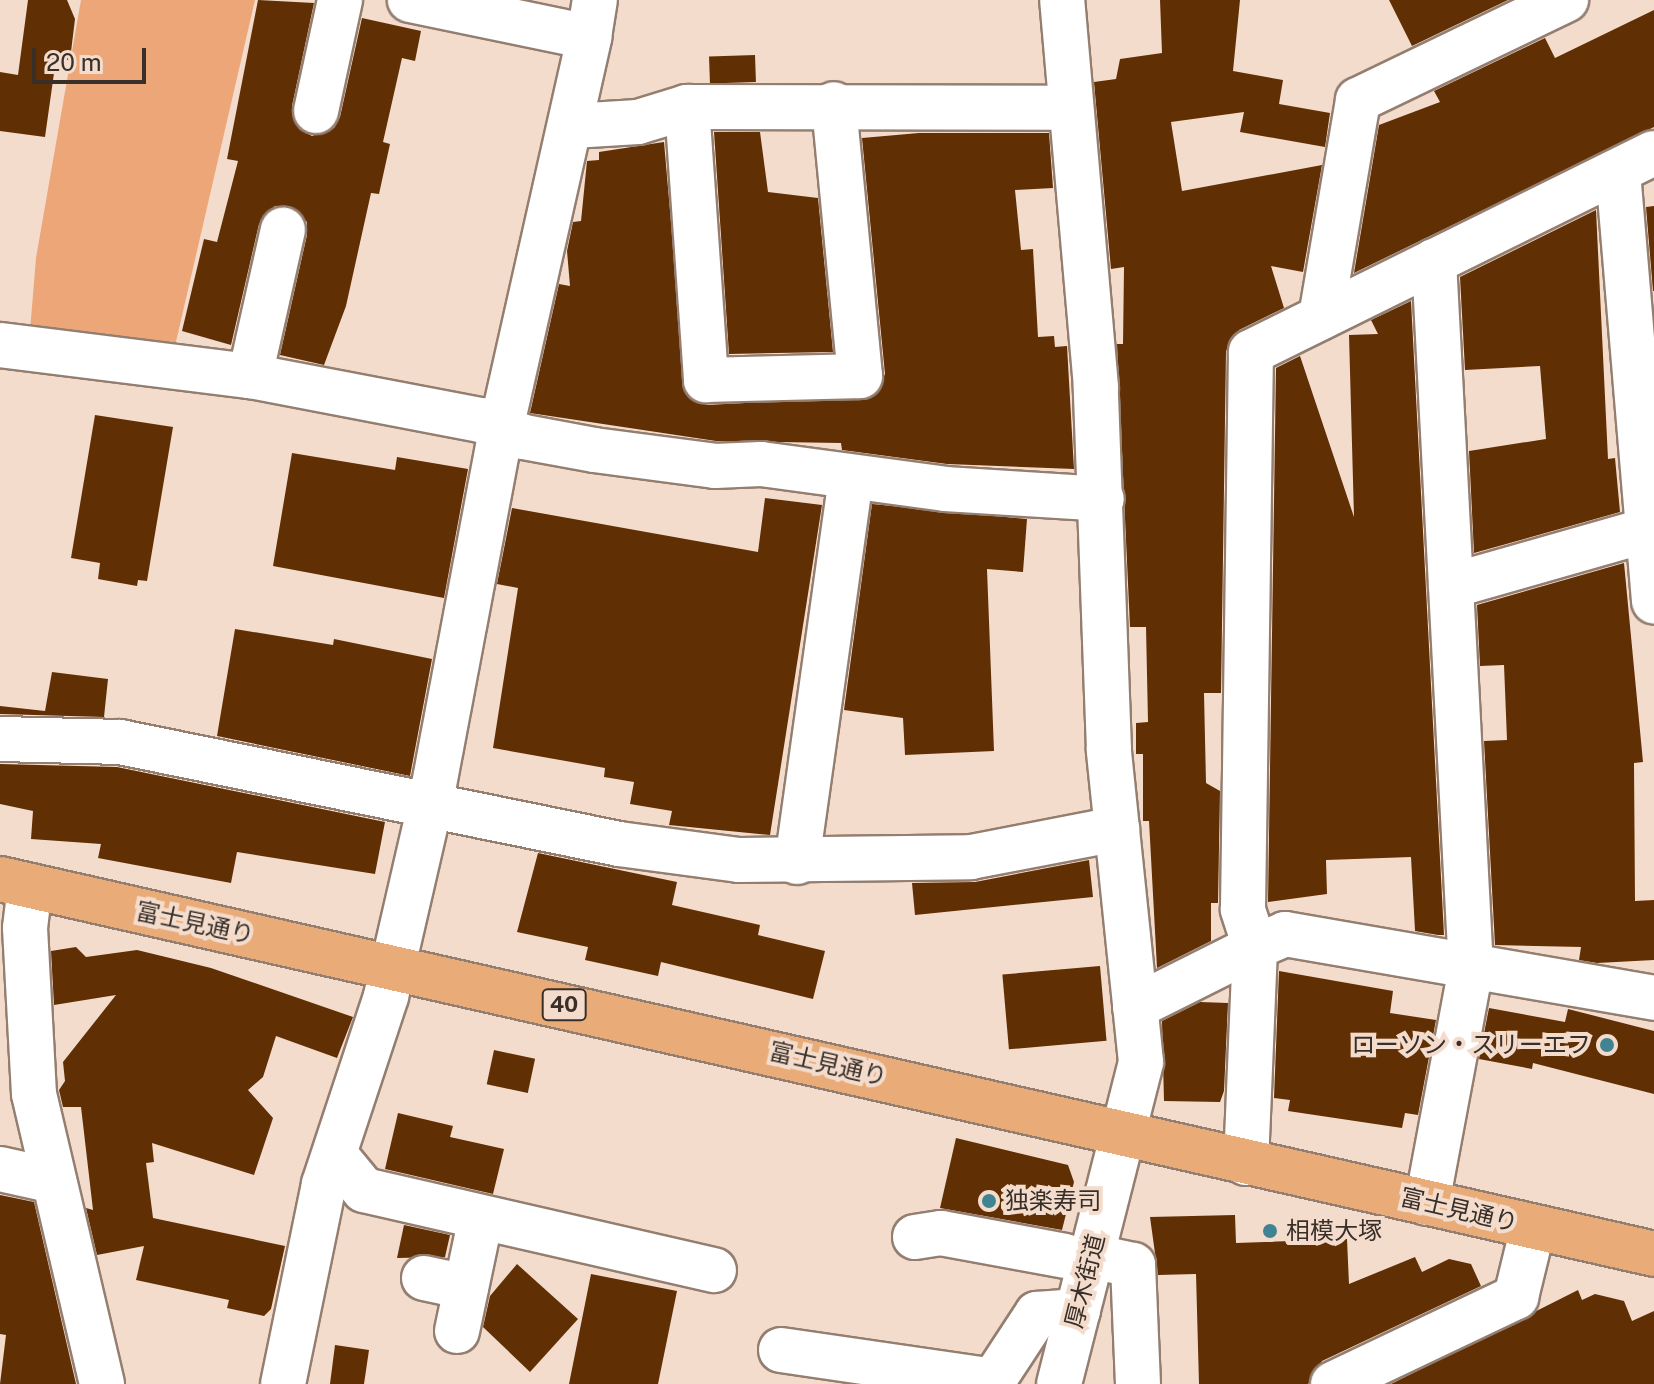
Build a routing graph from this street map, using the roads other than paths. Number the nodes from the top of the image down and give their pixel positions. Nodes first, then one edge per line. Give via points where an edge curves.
1 (340, 0) edge
2 (410, 0) edge
3 (1062, 0) edge
4 (1566, 0) edge
5 (452, 4) edge
6 (592, 19) edge
7 (834, 104) junction
8 (687, 107) junction
9 (1071, 108) junction
10 (316, 111) dead end
11 (572, 126) junction
12 (1636, 162) edge
13 (283, 230) dead end
14 (1434, 261) junction
15 (1321, 317) junction
16 (0, 345) edge
17 (250, 376) junction
18 (501, 429) junction
19 (851, 477) junction
20 (1102, 499) junction
21 (1651, 529) edge
22 (1451, 586) junction
23 (1654, 601) edge
24 (0, 739) edge
25 (430, 806) junction
26 (1117, 829) junction
27 (797, 862) junction
28 (15, 883) edge
29 (1255, 947) junction
30 (393, 966) junction
31 (1471, 969) junction
32 (1654, 998) edge
33 (1135, 1007) junction
34 (1128, 1132) junction
35 (336, 1156) junction
36 (1246, 1163) junction
37 (0, 1169) edge
38 (50, 1180) junction
39 (1427, 1203) junction
40 (481, 1217) junction
41 (1533, 1227) junction
42 (915, 1237) dead end
43 (1654, 1254) edge
44 (1078, 1256) junction
45 (714, 1270) dead end
46 (424, 1278) dead end
47 (466, 1287) junction
48 (1078, 1311) junction
49 (457, 1331) dead end
50 (781, 1350) dead end
51 (992, 1383) edge
52 (102, 1384) edge
53 (283, 1384) edge
54 (1059, 1384) edge
55 (1138, 1384) edge
56 (1333, 1384) edge

1 - 10 street
2 - 5 street
3 - 9 street, 厚木街道
4 - 15 street via 1358,100
5 - 6 street
6 - 11 street
7 - 8 street
7 - 8 street via 860,376 706,380
7 - 9 street
8 - 11 street via 638,122
9 - 20 street, 厚木街道
11 - 18 street
12 - 14 street
12 - 21 street
13 - 17 street
14 - 15 street
14 - 22 street
15 - 29 street via 1251,352 1243,909
16 - 17 street via 48,346
17 - 18 street via 481,420
18 - 19 street via 594,450
18 - 25 street
19 - 20 street
19 - 27 street
20 - 26 street, 厚木街道
21 - 22 street
21 - 23 street
22 - 31 street
24 - 25 street via 120,742
25 - 27 street via 619,844
25 - 30 street
26 - 27 street via 971,857
26 - 33 street, 厚木街道
28 - 30 main road, 富士見通り / 40
28 - 38 street via 25,928 34,1094
29 - 31 street via 1285,934
29 - 33 street
29 - 36 street
30 - 34 main road, 富士見通り / 40
30 - 35 street
31 - 32 street
31 - 39 street
33 - 34 street, 厚木街道 via 1141,1062
34 - 36 main road, 富士見通り / 40
34 - 44 street, 厚木街道
35 - 40 street via 364,1190
35 - 53 street via 324,1184
36 - 39 main road, 富士見通り / 40
37 - 38 street
38 - 52 street
39 - 41 main road, 富士見通り / 40
40 - 45 street
40 - 47 street
41 - 43 main road, 富士見通り / 40
41 - 56 street via 1516,1297
42 - 44 street via 941,1233
44 - 48 street, 厚木街道
44 - 55 street via 1133,1265
46 - 47 street
47 - 49 street
48 - 51 street via 1037,1314
48 - 54 street, 厚木街道
50 - 51 street

